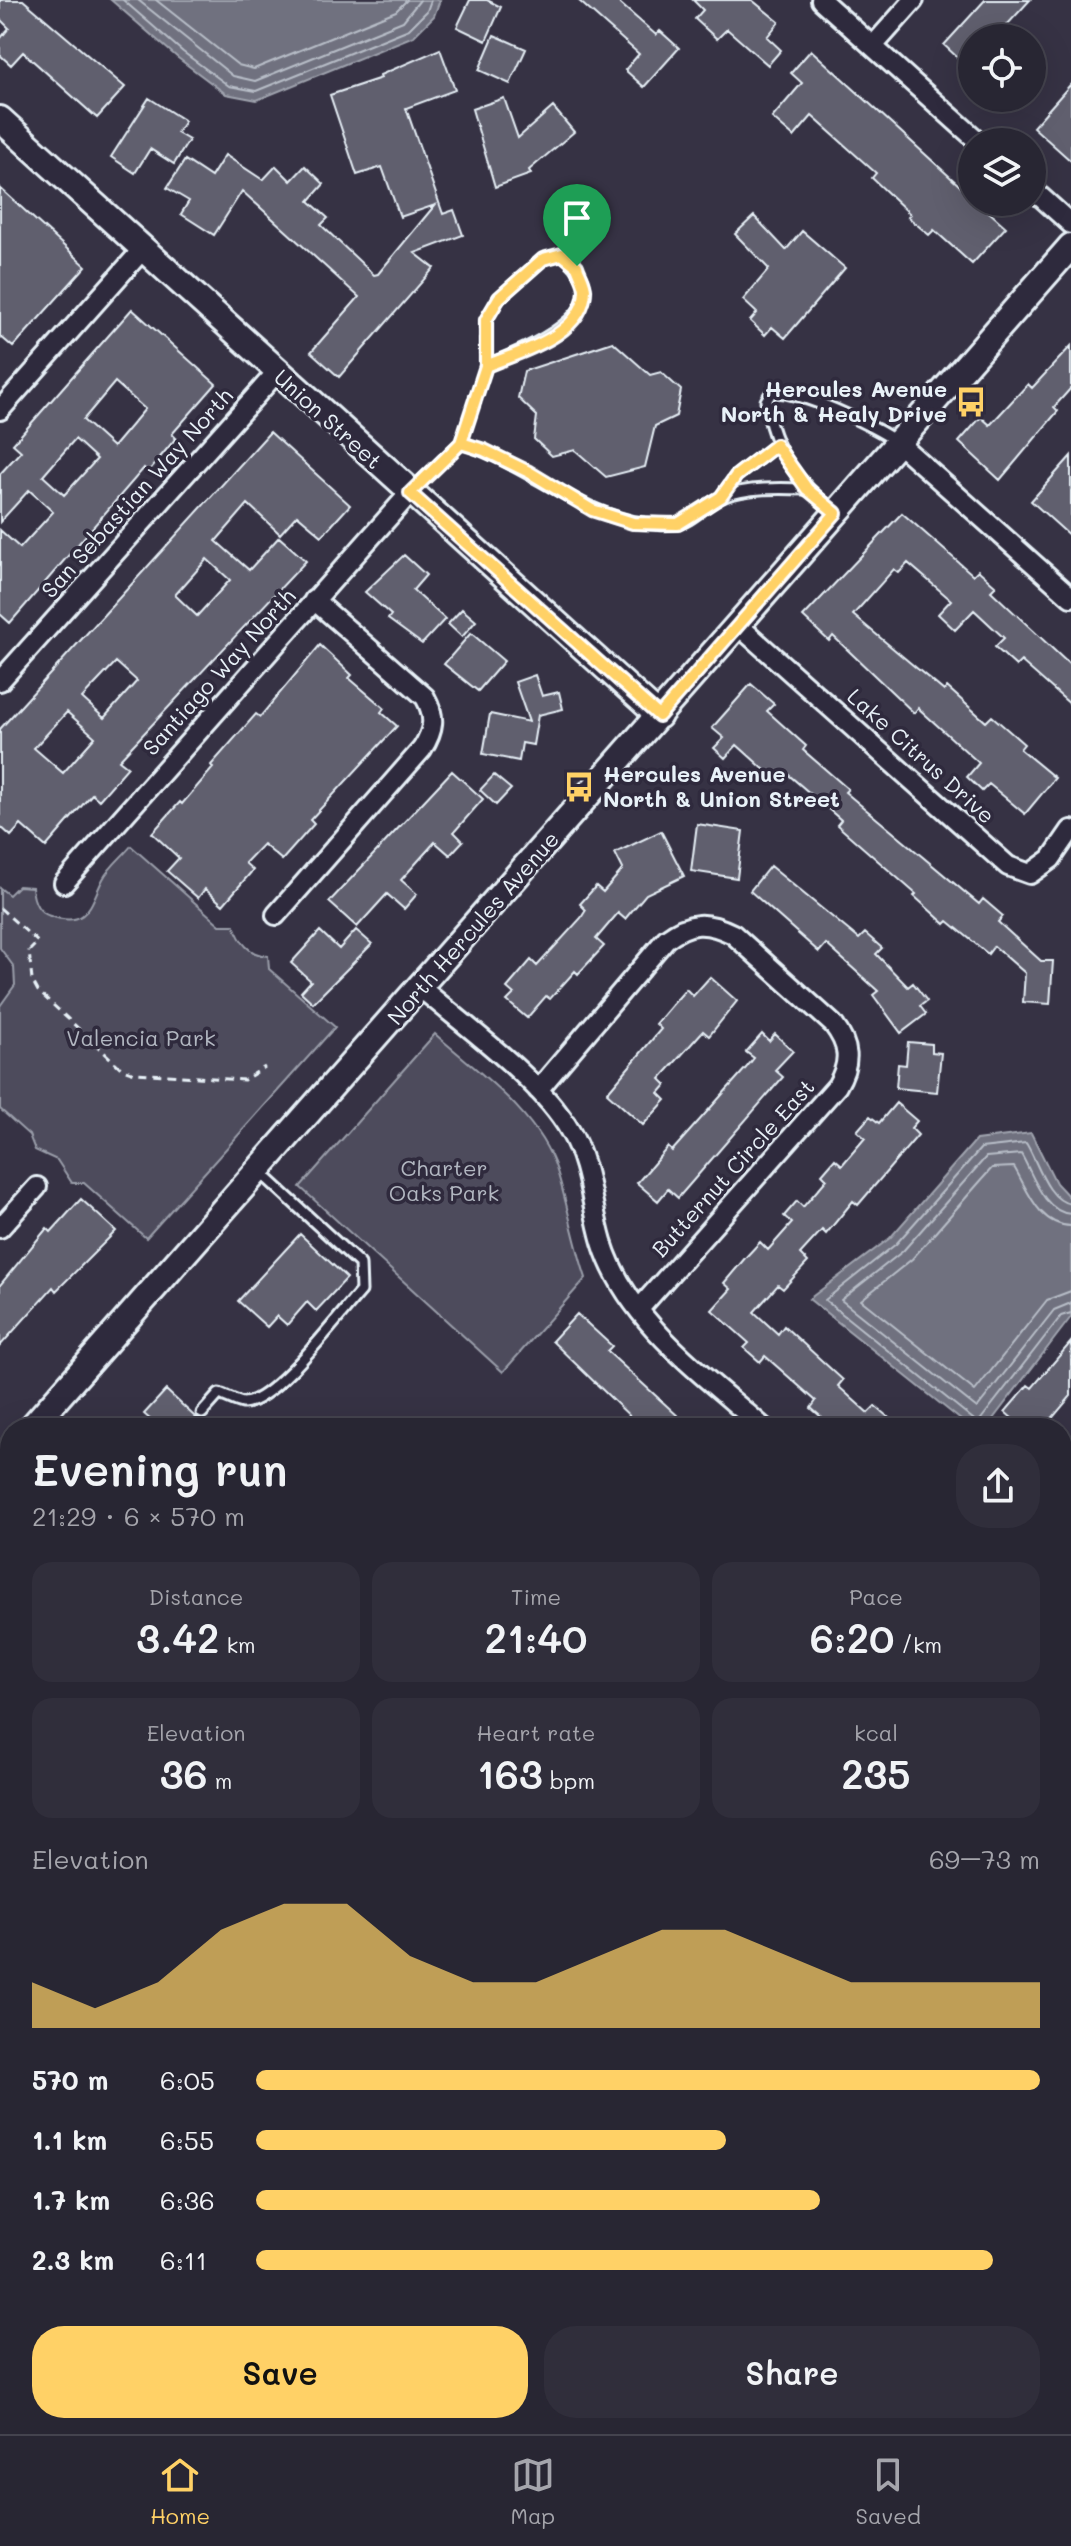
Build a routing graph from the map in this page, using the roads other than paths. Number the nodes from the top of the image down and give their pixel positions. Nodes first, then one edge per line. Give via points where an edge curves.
1 (821, 0) edge
2 (914, 0) edge
3 (873, 46) junction
4 (964, 128) edge
5 (4, 129) edge
6 (1046, 202) edge
7 (1071, 224) edge
8 (1071, 246) edge
9 (143, 249) junction
10 (486, 366) junction
11 (277, 372) junction
12 (0, 410) edge
13 (897, 442) junction
14 (461, 443) junction
15 (776, 445) junction
16 (807, 489) junction
17 (410, 493) junction
18 (721, 497) junction
19 (836, 513) junction
20 (1071, 597) edge
21 (314, 600) junction
22 (738, 625) junction
23 (0, 681) edge
24 (659, 716) junction
25 (1071, 830) edge
26 (64, 883) dead end
27 (276, 915) dead end
28 (421, 988) junction
29 (538, 1090) junction
30 (259, 1171) junction
31 (37, 1187) dead end
32 (0, 1228) edge
33 (639, 1309) junction
34 (202, 1413) dead end
35 (40, 1418) edge
36 (753, 1418) edge

1 - 3 street
2 - 3 street
3 - 4 street
5 - 9 street, Union Street
6 - 7 street
8 - 13 street, North Hercules Avenue
9 - 11 street, Union Street
9 - 12 street
10 - 10 lane via 554,336 576,317 585,290 577,266 562,254 543,259 499,298 486,320
10 - 14 lane
11 - 17 street, Union Street
11 - 23 street, San Sebastian Way North
13 - 15 lane via 876,426 780,391 766,401
13 - 19 street, North Hercules Avenue
13 - 20 street
14 - 17 lane
14 - 18 lane via 529,472 592,510 633,523 678,524
15 - 16 lane
15 - 18 lane via 736,476
16 - 18 lane
16 - 19 lane
17 - 21 street, Santiago Way North
17 - 24 street, Union Street
19 - 22 street, North Hercules Avenue
21 - 26 street, Santiago Way North
21 - 27 street via 425,697 433,725 422,749
22 - 24 street, North Hercules Avenue
22 - 25 street, Lake Citrus Drive via 1008,866 1030,874 1051,859
24 - 28 street, North Hercules Avenue
28 - 29 street
28 - 30 street, North Hercules Avenue
29 - 33 street via 570,1130 589,1181 602,1242 616,1276
29 - 33 street, Butternut Circle East via 666,939 696,923 733,934 833,1024 848,1051 837,1086
30 - 34 lane via 360,1264 361,1291 260,1399 243,1403 219,1394
30 - 35 street, North Hercules Avenue
31 - 32 street
33 - 36 street

